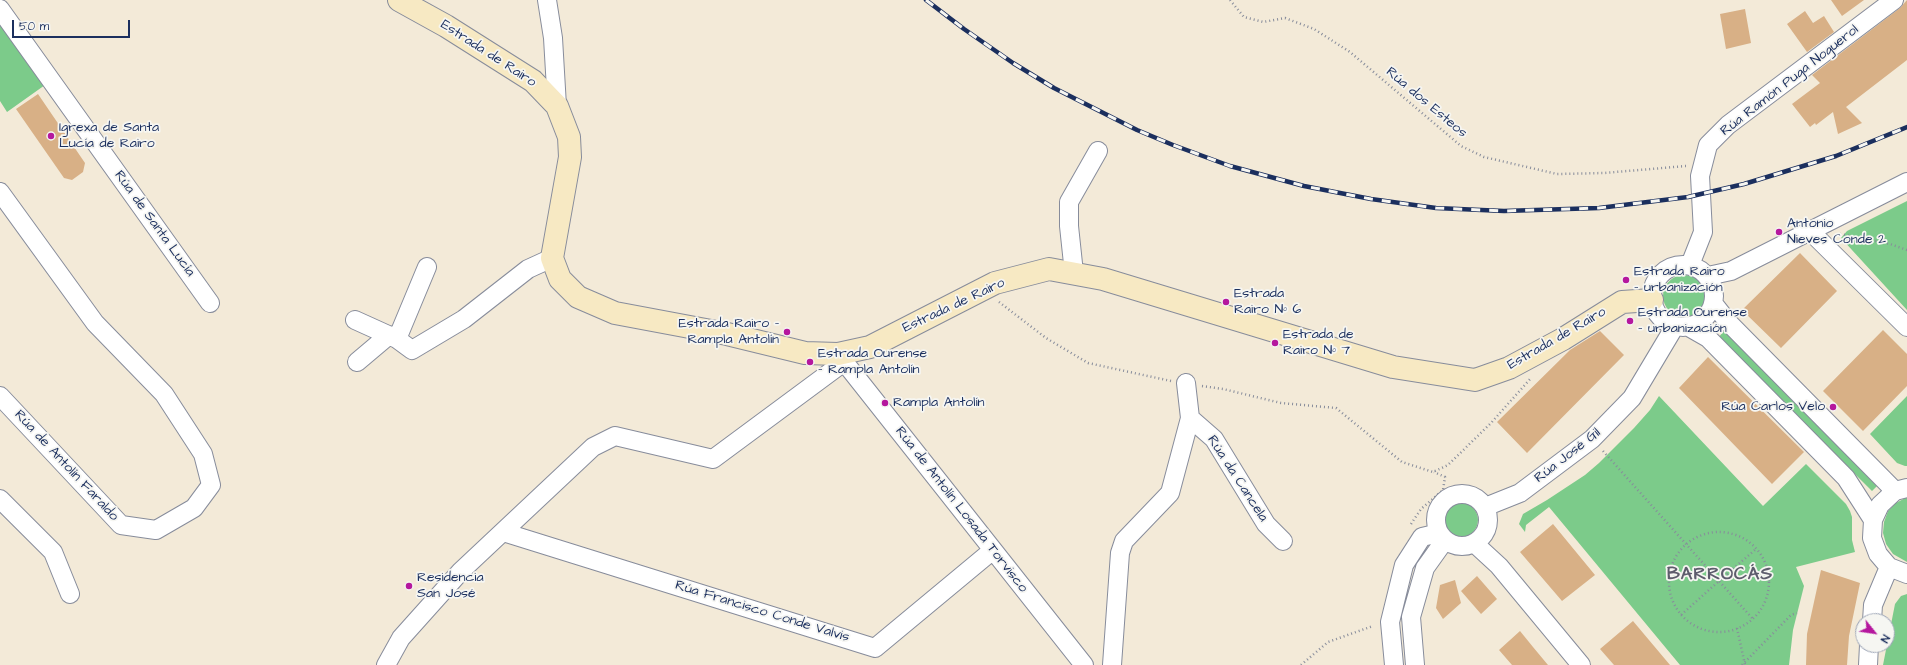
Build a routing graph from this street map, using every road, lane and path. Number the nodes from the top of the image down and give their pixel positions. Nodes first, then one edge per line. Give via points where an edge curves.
1 (399, 0) edge
2 (547, 0) edge
3 (1230, 0) edge
4 (1894, 0) edge
5 (0, 9) edge
6 (557, 106) junction
7 (1098, 151) dead end
8 (1703, 164) junction
9 (1907, 182) edge
10 (0, 192) edge
11 (1810, 231) junction
12 (1837, 234) dead end
13 (1907, 250) edge
14 (552, 258) junction
15 (1690, 265) junction
16 (427, 267) dead end
17 (1074, 274) junction
18 (1708, 276) junction
19 (982, 290) junction
20 (1652, 300) junction
21 (210, 303) dead end
22 (1712, 303) junction
23 (356, 320) dead end
24 (1681, 326) junction
25 (1907, 327) edge
26 (393, 337) junction
27 (841, 358) junction
28 (357, 362) dead end
29 (1534, 374) dead end
30 (1186, 383) junction
31 (0, 396) edge
32 (1190, 418) junction
33 (1592, 439) junction
34 (1433, 472) junction
35 (1901, 490) edge
36 (0, 499) edge
37 (1484, 508) junction
38 (1873, 520) junction
39 (1407, 529) dead end
40 (503, 532) junction
41 (1442, 536) junction
42 (1283, 541) dead end
43 (1474, 543) junction
44 (1686, 544) junction
45 (1756, 549) junction
46 (993, 550) junction
47 (1889, 567) junction
48 (1907, 574) edge
49 (1719, 581) junction
50 (70, 594) dead end
51 (1797, 613) dead end
52 (1872, 613) edge
53 (1681, 615) junction
54 (1752, 618) junction
55 (1390, 622) junction
56 (1737, 628) junction
57 (1869, 653) edge
58 (1745, 664) edge
59 (386, 665) edge
60 (1084, 665) edge
61 (1112, 665) edge
62 (1301, 665) edge
63 (1394, 665) edge
64 (1415, 665) edge
65 (1581, 665) edge
66 (1742, 665) edge
67 (1868, 665) edge

1 - 6 street, Estrada de Rairo via 446,26 533,81
2 - 6 street via 553,38
3 - 8 path, Rúa dos Esteos via 1244,17 1263,22 1285,18 1314,29 1350,52 1461,146 1484,157 1557,174 1604,173
4 - 8 street, Rúa Ramón Puga Noguerol via 1728,125 1708,145
5 - 21 street, Rúa de Santa Lucía
6 - 14 street, Estrada de Rairo via 569,137 570,157
7 - 17 street via 1069,202
8 - 15 street, Rúa Ramón Puga Noguerol via 1700,176 1703,232
9 - 11 street
10 - 31 street, Rúa de Antolín Faraldo via 95,323 164,394 203,454 212,485 194,508 156,530 121,525
11 - 18 street via 1731,271
11 - 25 street
12 - 13 path via 1890,244
14 - 26 street via 528,269 464,320 412,350
14 - 27 street, Estrada de Rairo via 560,279 578,297 615,313 727,334 805,353
15 - 18 street
15 - 20 street via 1678,265 1667,269 1658,277 1652,288
16 - 26 street
17 - 19 street, Estrada de Rairo via 1049,269 995,283
17 - 20 street, Estrada de Rairo via 1103,279 1393,367 1475,380 1509,368 1563,339 1622,302
18 - 22 street via 1713,291
19 - 27 street, Estrada de Rairo via 870,347
19 - 30 path via 1046,338 1088,363
20 - 24 street via 1656,312 1664,320
22 - 24 street via 1707,314 1698,322
22 - 35 street via 1728,322
23 - 26 street
24 - 33 street, Rúa José Gil via 1632,398
24 - 38 street via 1708,338 1846,478
26 - 28 street
27 - 40 street via 713,459 615,436 593,447
27 - 46 street, Rúa de Antolín Losada Torvisco
29 - 34 path via 1492,423 1448,465
30 - 32 street
30 - 34 path via 1281,403 1336,408 1402,462
32 - 42 street, Rúa da Cancela via 1214,439 1266,524
32 - 61 street via 1170,493 1124,541 1120,553
33 - 37 street, Rúa José Gil via 1520,493
33 - 44 path
34 - 39 path via 1445,477 1444,490 1421,509
35 - 38 street via 1880,505
36 - 50 street via 53,552
37 - 41 street via 1478,500 1469,495 1449,497 1441,504 1437,513 1436,523
37 - 43 street via 1487,517 1486,527 1482,536
38 - 47 street via 1872,538 1878,554
40 - 46 street, Rúa Francisco Conde Valvis via 875,648
40 - 59 street via 421,614 401,638
41 - 43 street via 1459,546
41 - 55 street via 1422,537 1404,565
41 - 64 street via 1425,568 1411,617
43 - 65 street via 1499,566
44 - 45 path via 1706,534 1720,532 1747,541
44 - 49 path
44 - 53 path via 1673,561 1669,575 1669,590 1673,604
45 - 49 path
45 - 54 path via 1765,563 1768,591 1763,604
46 - 60 street, Rúa de Antolín Losada Torvisco
47 - 48 street
47 - 52 street via 1873,605
49 - 53 path
49 - 54 path
51 - 58 path via 1791,615
53 - 56 path via 1692,625 1705,630 1718,632
54 - 56 path
55 - 62 path via 1328,642
55 - 63 street
56 - 58 path
57 - 67 street
58 - 66 path

